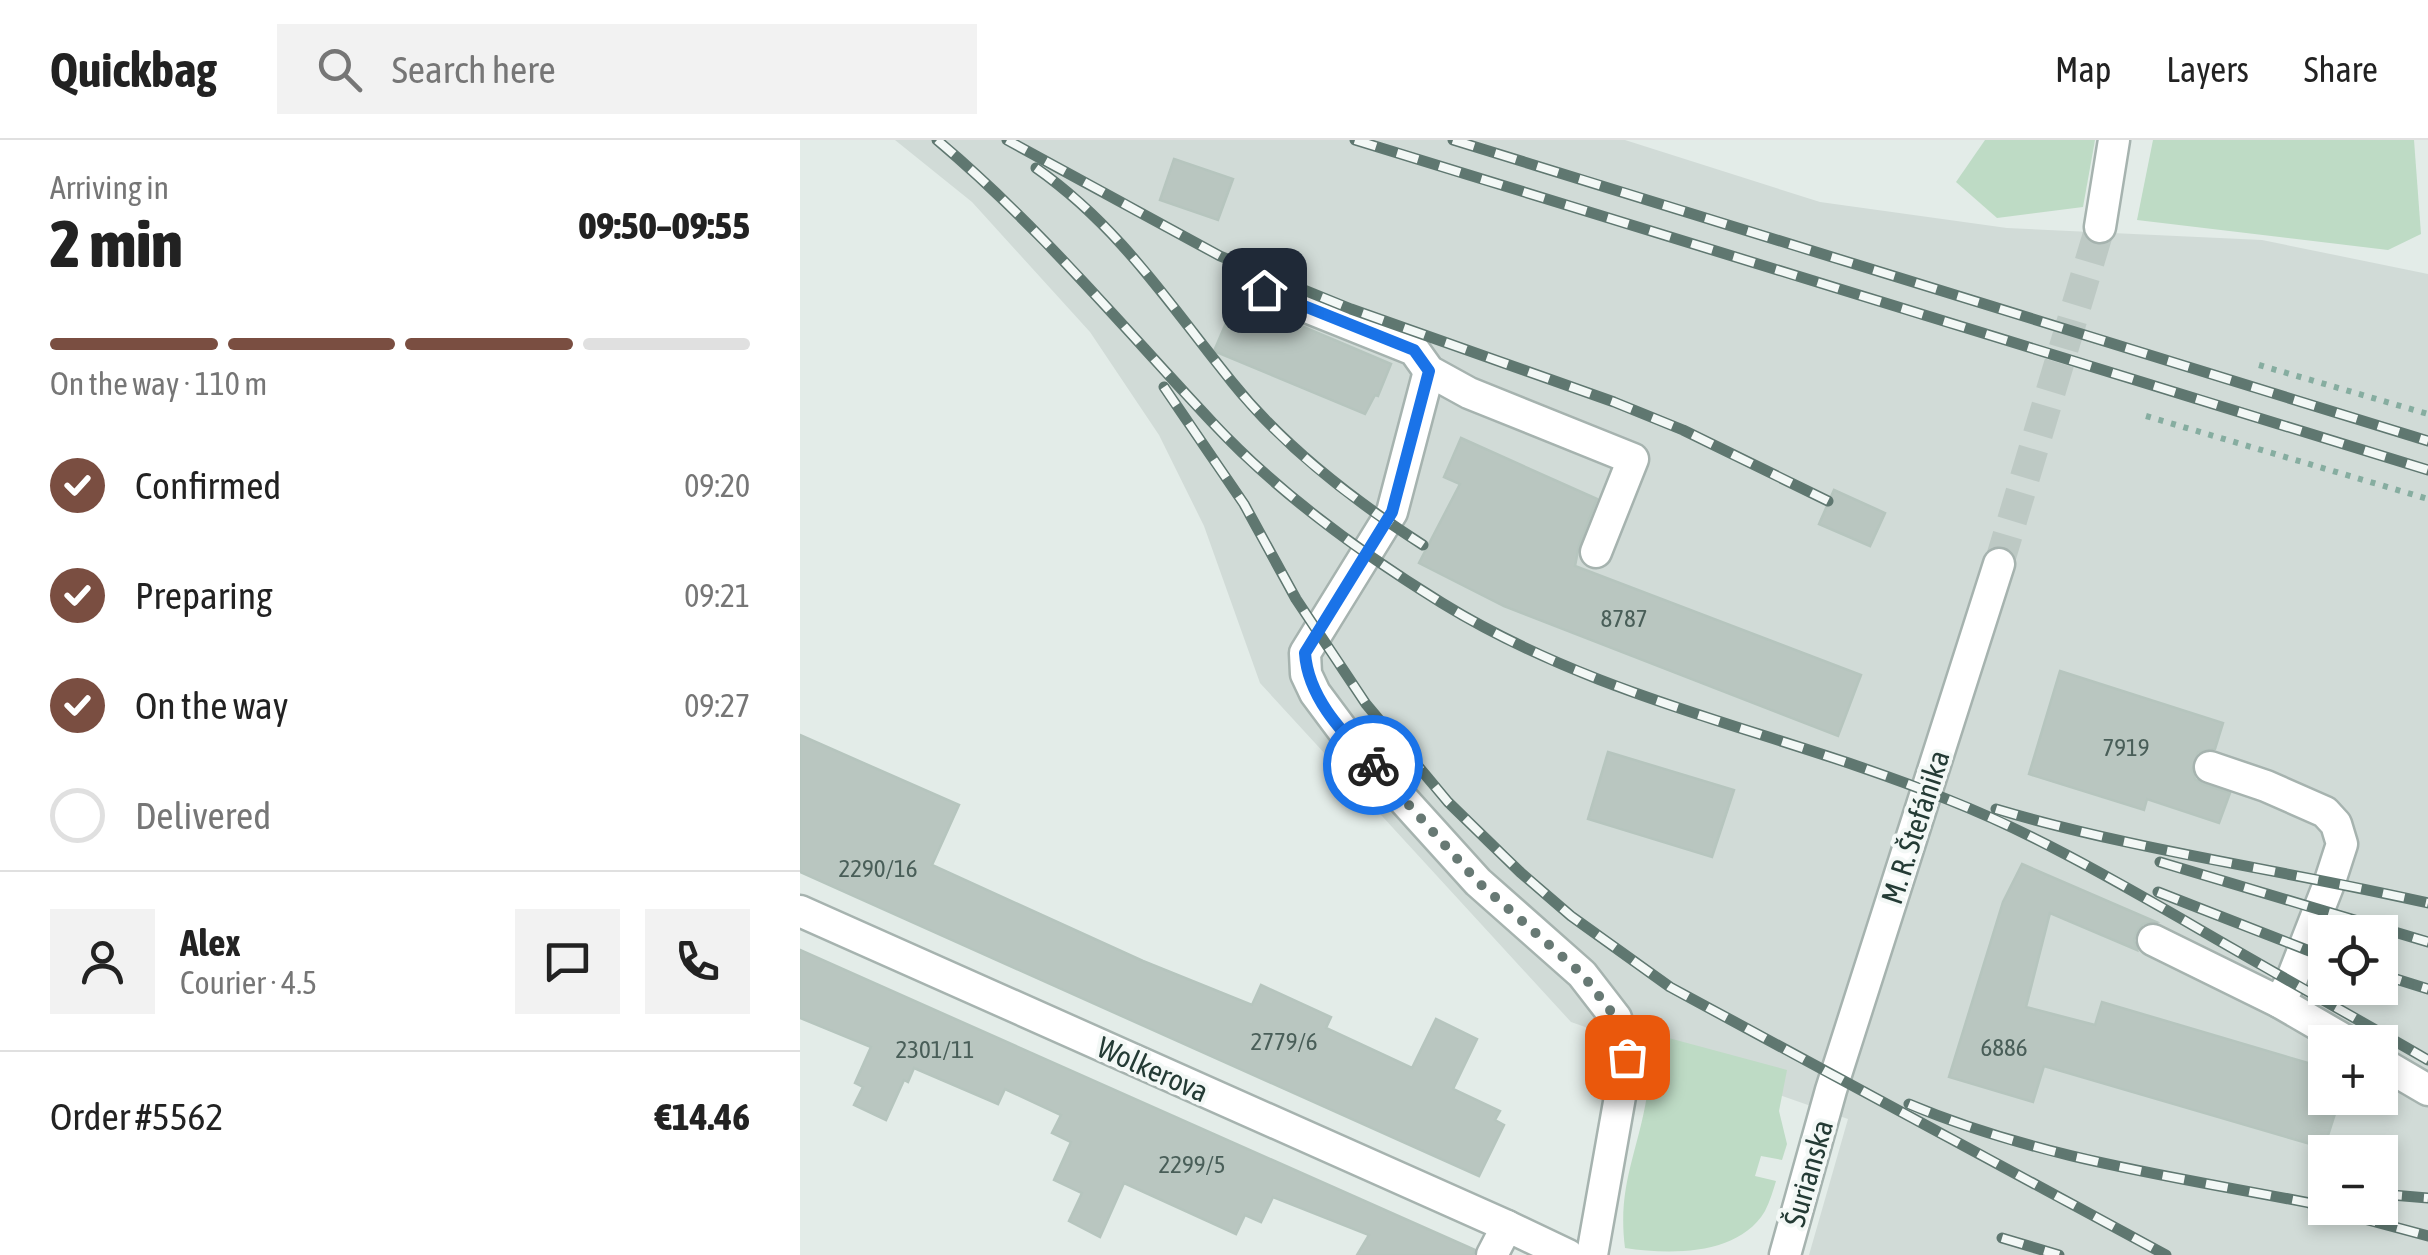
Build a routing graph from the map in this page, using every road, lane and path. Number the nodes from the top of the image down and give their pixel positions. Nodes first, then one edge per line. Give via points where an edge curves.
1 (2114, 140) edge
2 (2100, 227) tunnel mouth
3 (1264, 290) dead end
4 (2259, 365) dead end
5 (1429, 371) junction
6 (2428, 414) edge
7 (2146, 416) dead end
8 (2428, 499) edge
9 (1596, 552) dead end
10 (2000, 564) tunnel mouth
11 (2210, 768) dead end
12 (800, 911) edge
13 (2153, 940) dead end
14 (2279, 1002) junction
15 (2319, 1025) edge
16 (2398, 1072) edge
17 (1831, 1090) joint
18 (2428, 1090) edge
19 (1506, 1226) junction
20 (1492, 1255) edge
21 (1568, 1255) edge
22 (1592, 1255) edge
23 (1785, 1255) edge

1 - 2 street
3 - 5 street via 1414,350
4 - 6 path
5 - 9 street via 1633,459
5 - 22 street via 1392,512 1305,653 1306,674 1353,744 1478,882 1582,974 1616,1018 1627,1057
7 - 8 path
10 - 17 street, M. R. Štefánika
11 - 14 street via 2325,812 2342,844
12 - 19 street, Wolkerova
13 - 14 street
14 - 15 street
16 - 18 street
17 - 23 street, Šurianska
19 - 20 street
19 - 21 street, Wolkerova

